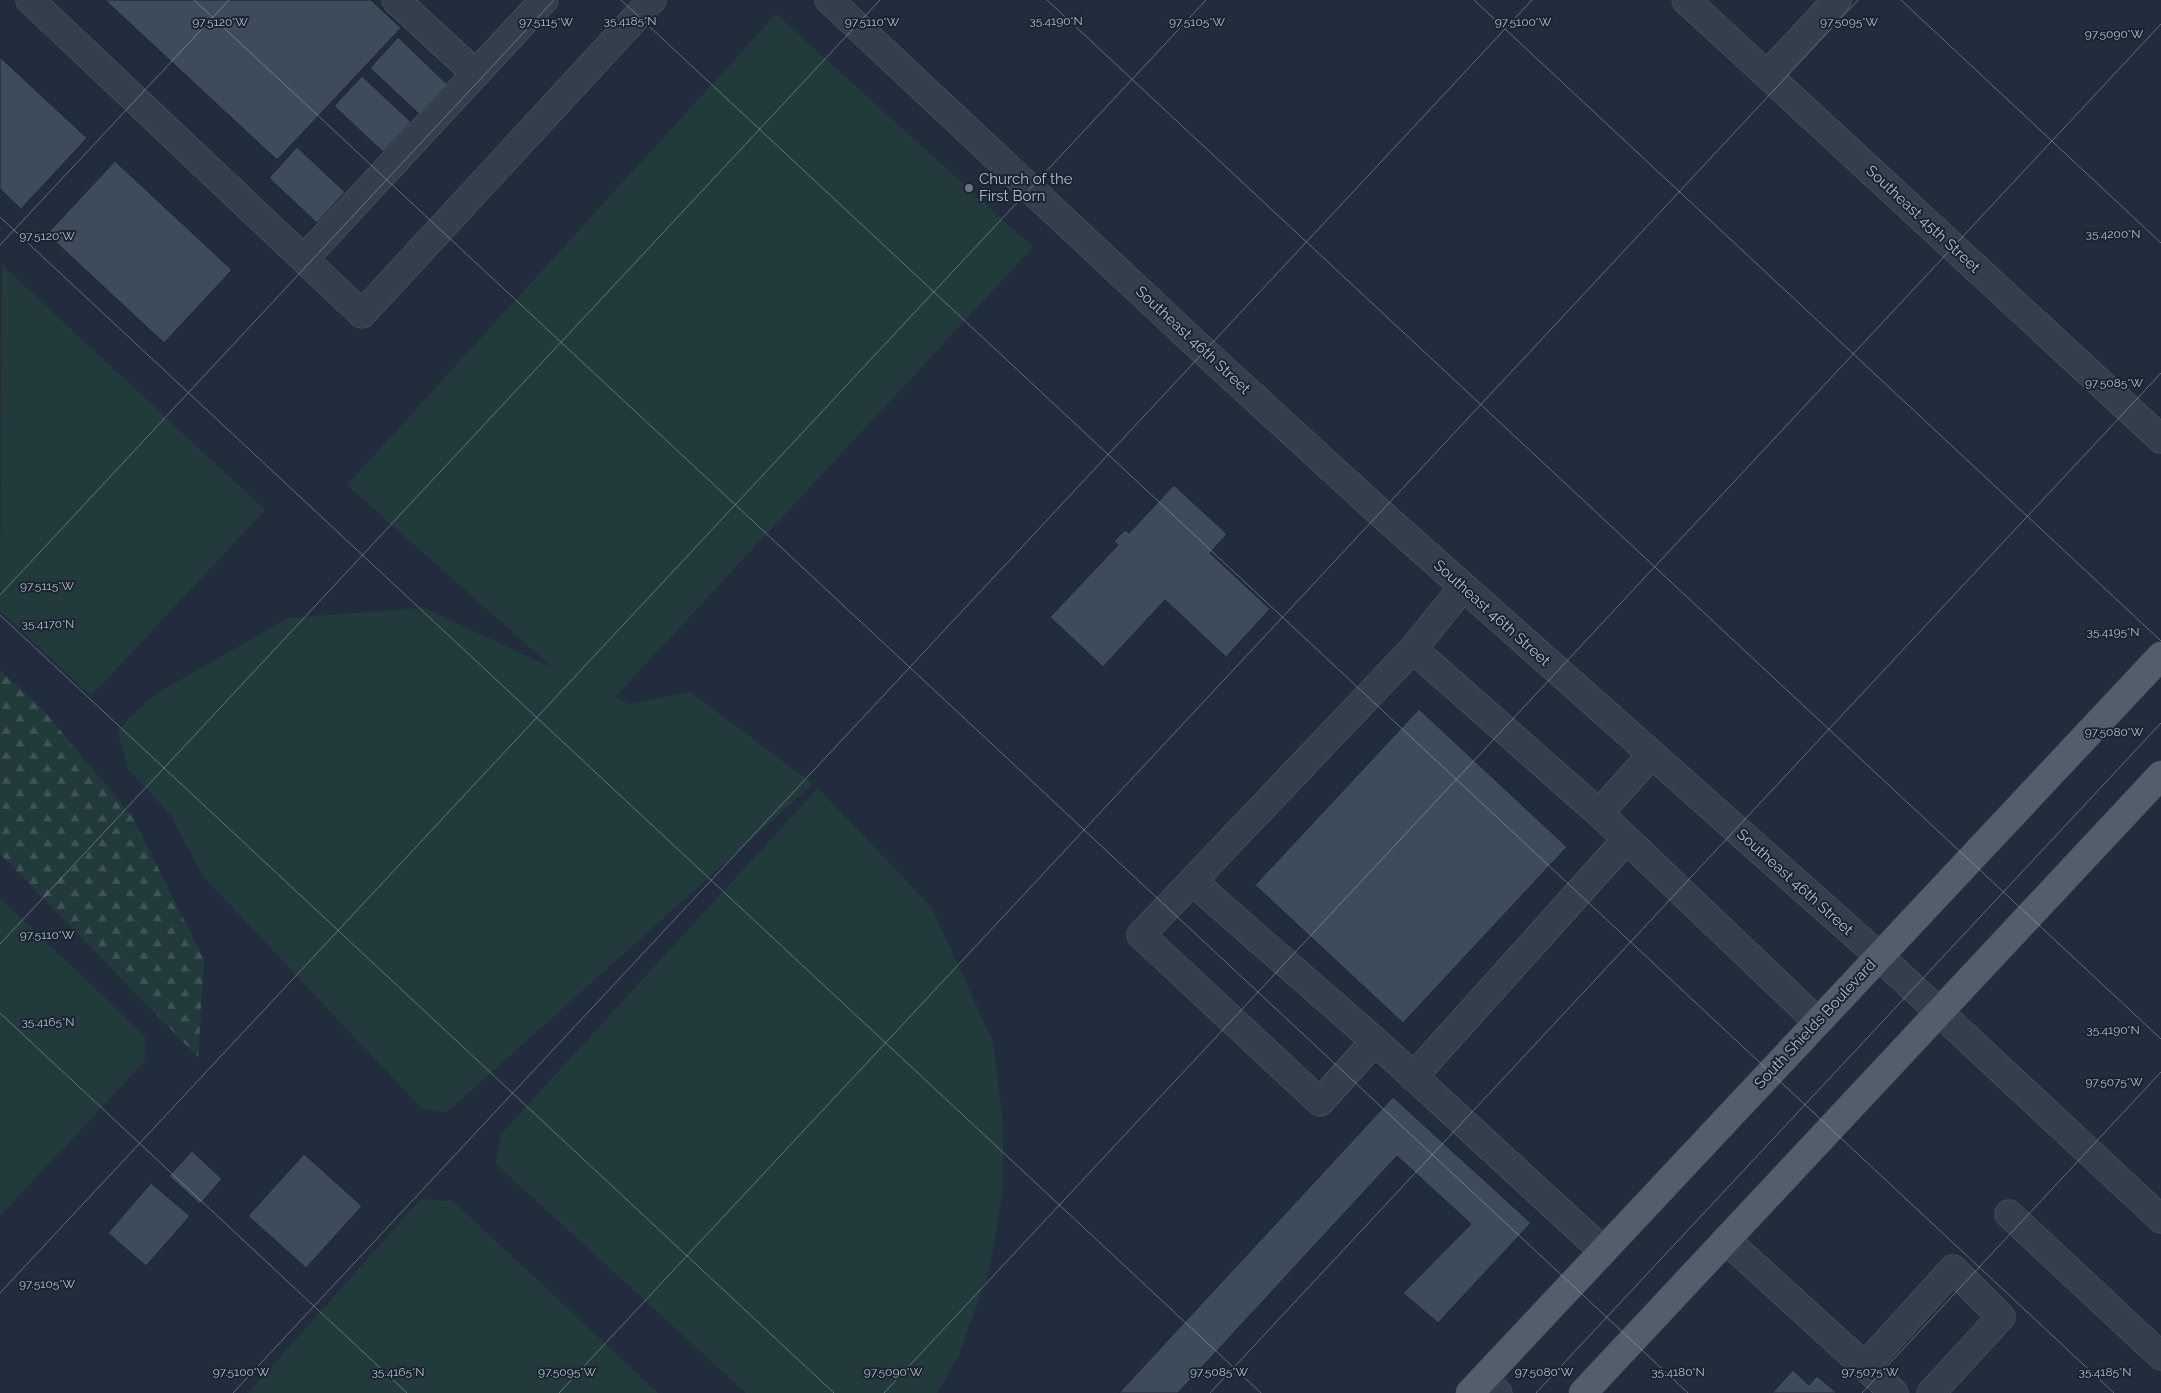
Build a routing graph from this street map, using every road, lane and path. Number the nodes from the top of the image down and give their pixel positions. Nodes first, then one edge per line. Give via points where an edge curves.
1 (30, 0) edge
2 (396, 0) edge
3 (544, 0) edge
4 (652, 0) edge
5 (829, 0) edge
6 (1837, 0) edge
7 (1697, 4) edge
8 (476, 74) junction
9 (1767, 75) junction
10 (304, 259) junction
11 (2161, 439) edge
12 (1463, 587) junction
13 (1413, 649) junction
14 (2161, 656) edge
15 (1652, 754) junction
16 (2161, 775) edge
17 (1599, 814) junction
18 (1626, 840) junction
19 (1192, 882) junction
20 (1879, 956) junction
21 (1940, 1013) junction
22 (1818, 1022) junction
23 (1374, 1041) junction
24 (1413, 1077) junction
25 (2008, 1214) dead end
26 (2161, 1219) edge
27 (1726, 1240) junction
28 (1602, 1250) junction
29 (2161, 1356) edge
30 (1865, 1366) junction
31 (1483, 1388) edge
32 (1935, 1392) edge
33 (1583, 1393) edge
34 (1894, 1393) edge

1 - 10 street
2 - 8 street
3 - 8 street
4 - 10 street via 362,314
5 - 12 street, Southeast 46th Street via 1196,344
6 - 9 street
7 - 9 street, Southeast 45th Street
8 - 10 street
9 - 11 street, Southeast 45th Street
12 - 13 street
12 - 15 street, Southeast 46th Street
13 - 17 street
13 - 19 street
14 - 20 main road, South Shields Boulevard
15 - 17 street
15 - 20 street, Southeast 46th Street
16 - 21 main road
17 - 18 street
18 - 22 street
18 - 24 street
19 - 23 street
19 - 23 street via 1141,935 1320,1102
20 - 21 street, Southeast 46th Street
20 - 22 main road, South Shields Boulevard
21 - 26 street, Southeast 46th Street
21 - 27 main road
22 - 28 main road, South Shields Boulevard
23 - 24 street
24 - 28 street
25 - 29 street
27 - 30 street
27 - 33 main road
28 - 31 main road, South Shields Boulevard
30 - 32 street via 1952,1269 2002,1317
30 - 34 street

